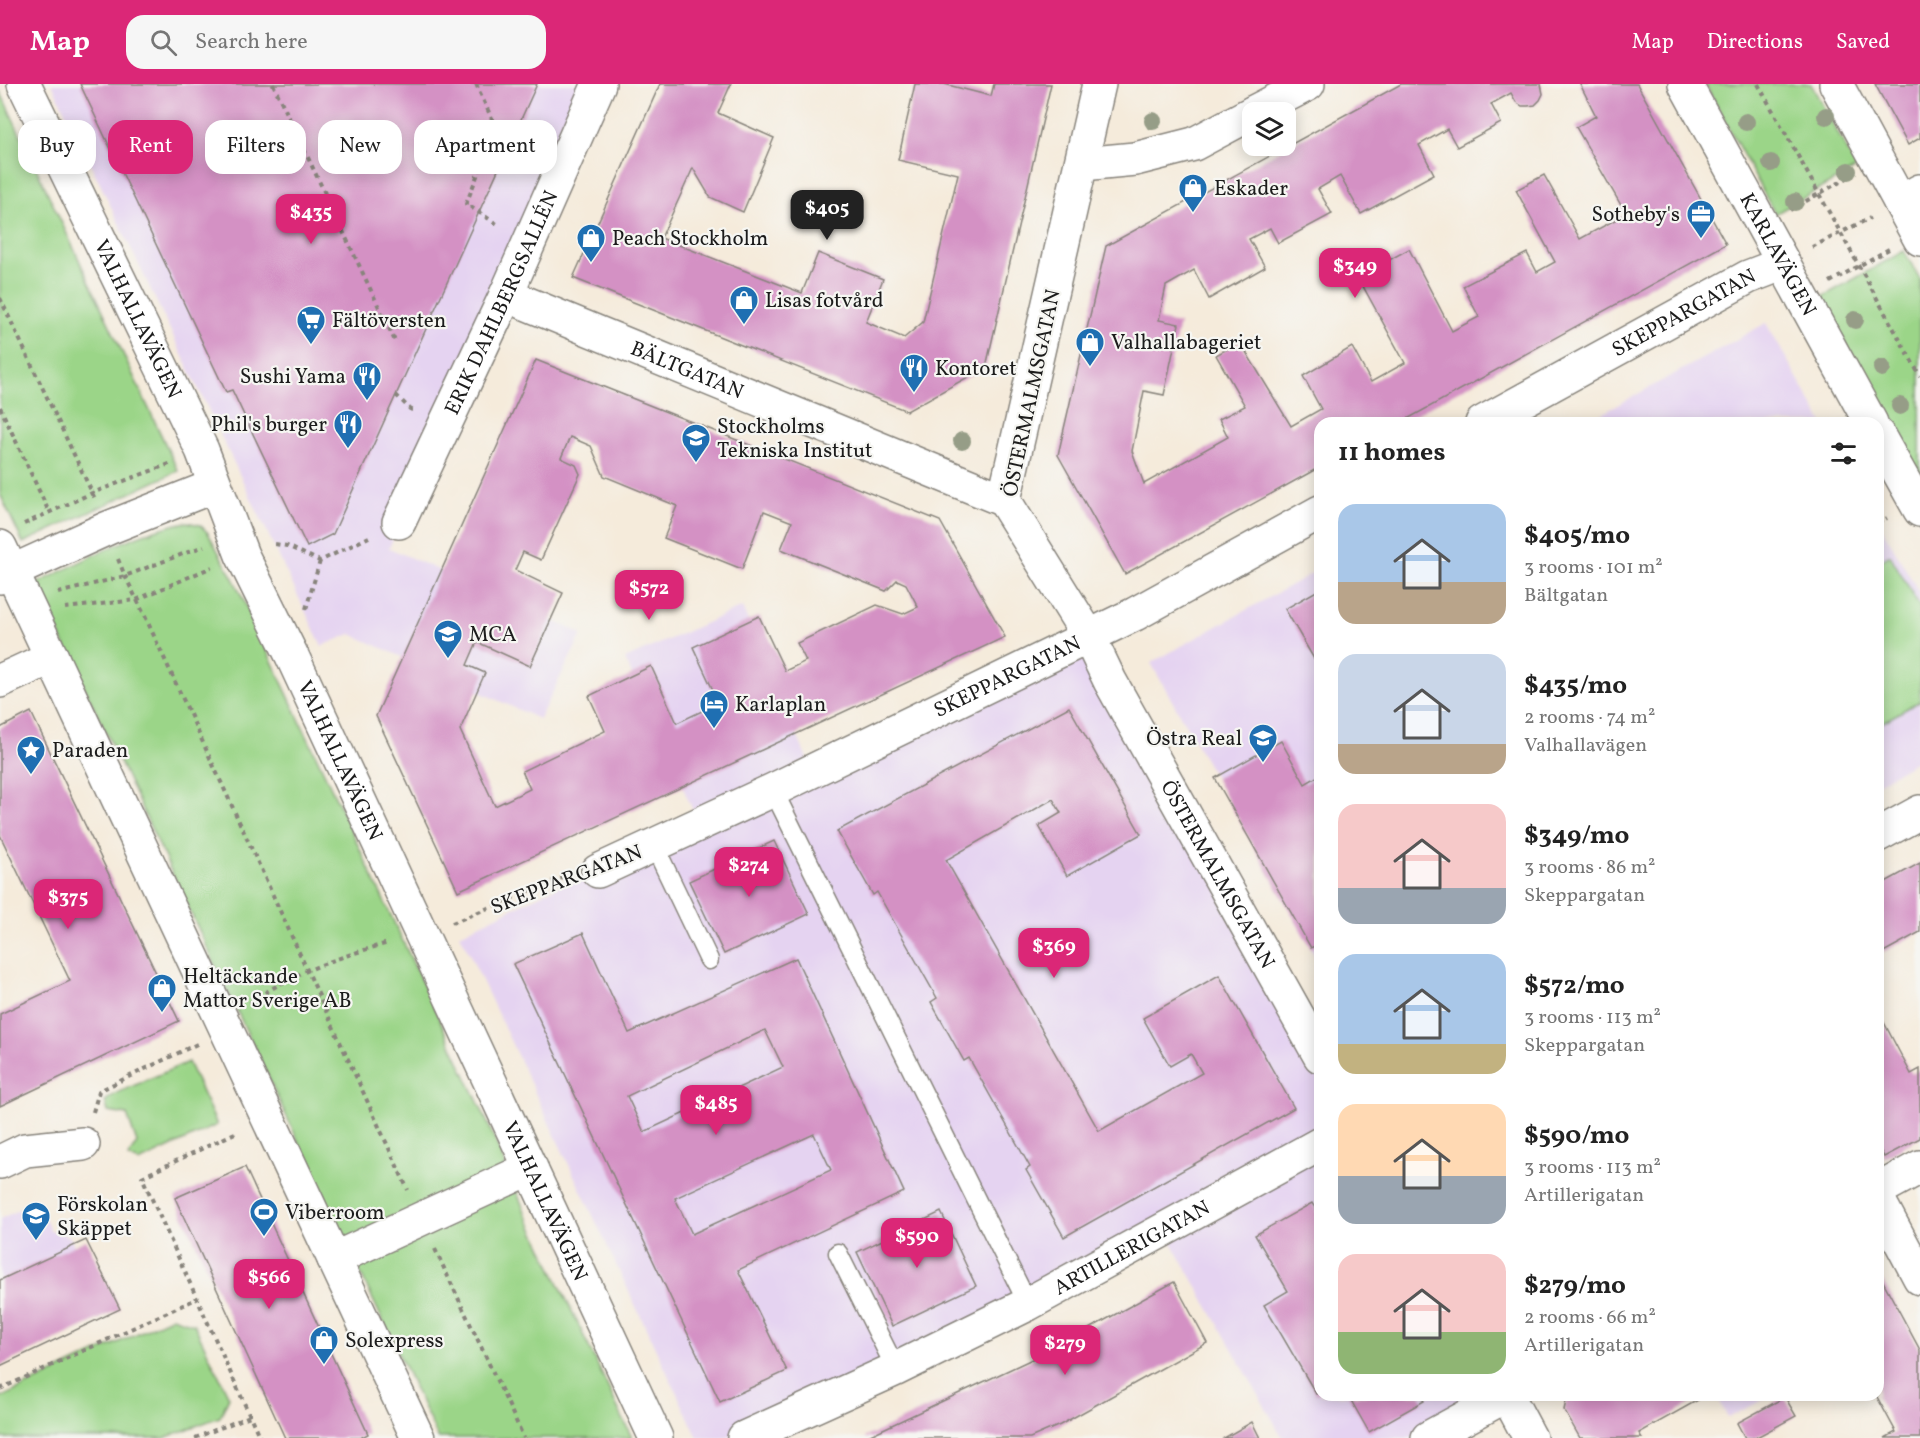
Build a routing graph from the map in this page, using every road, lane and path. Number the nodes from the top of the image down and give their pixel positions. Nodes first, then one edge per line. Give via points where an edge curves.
1 (24, 84) edge
2 (273, 84) edge
3 (476, 84) edge
4 (599, 84) edge
5 (1099, 84) edge
6 (1308, 84) edge
7 (1685, 84) edge
8 (1758, 84) edge
9 (1836, 84) edge
10 (1274, 102) edge
11 (1242, 119) edge
12 (1082, 164) junction
13 (1850, 177) dead end
14 (1819, 194) junction
15 (1910, 196) edge
16 (1782, 215) dead end
17 (497, 224) dead end
18 (1839, 233) junction
19 (1918, 236) edge
20 (1782, 264) junction
21 (1858, 266) junction
22 (506, 295) junction
23 (0, 298) edge
24 (1802, 298) junction
25 (396, 343) dead end
26 (1920, 376) edge
27 (0, 407) edge
28 (1493, 417) edge
29 (1868, 417) edge
30 (1884, 446) edge
31 (173, 462) dead end
32 (214, 486) junction
33 (92, 493) junction
34 (1004, 500) junction
35 (1920, 510) edge
36 (49, 512) junction
37 (1314, 515) edge
38 (399, 522) dead end
39 (108, 528) junction
40 (213, 542) dead end
41 (7, 556) edge
42 (125, 576) junction
43 (48, 595) dead end
44 (136, 600) junction
45 (59, 609) dead end
46 (1088, 635) junction
47 (52, 657) junction
48 (0, 681) edge
49 (773, 790) junction
50 (1920, 812) edge
51 (1884, 832) edge
52 (654, 845) junction
53 (598, 871) joint
54 (422, 933) junction
55 (709, 960) dead end
56 (308, 970) junction
57 (224, 1023) junction
58 (1314, 1045) edge
59 (235, 1133) dead end
60 (83, 1144) joint
61 (1314, 1147) edge
62 (0, 1162) edge
63 (1920, 1167) edge
64 (531, 1168) junction
65 (1884, 1187) edge
66 (1884, 1210) edge
67 (421, 1219) junction
68 (838, 1253) dead end
69 (334, 1259) junction
70 (1920, 1278) edge
71 (196, 1299) junction
72 (1028, 1304) junction
73 (896, 1369) junction
74 (0, 1389) edge
75 (1496, 1401) edge
76 (1510, 1401) edge
77 (250, 1416) junction
78 (195, 1438) edge
79 (260, 1438) edge
80 (418, 1438) edge
81 (524, 1438) edge
82 (656, 1438) edge
83 (744, 1438) edge
84 (1428, 1438) edge
85 (1530, 1438) edge

1 - 32 street, VALHALLAVÄGEN via 202,450
2 - 25 path
3 - 17 path via 496,128 466,204
4 - 22 street, ERIK DAHLBERGSALLÉN
5 - 12 street, ÖSTERMALMSGATAN
6 - 10 street
7 - 20 street, KARLAVÄGEN
8 - 14 path
9 - 15 street
11 - 12 street via 1194,144 1135,159
12 - 34 street, ÖSTERMALMSGATAN
13 - 14 path
14 - 16 path
14 - 18 path
15 - 18 path, SKEPPARGATAN
15 - 19 street
18 - 20 path, SKEPPARGATAN
18 - 21 path
19 - 21 path
20 - 24 street, KARLAVÄGEN
20 - 28 street, SKEPPARGATAN via 1748,277
21 - 24 path
21 - 26 path
22 - 34 street, BÄLTGATAN
22 - 38 street, ERIK DAHLBERGSALLÉN
23 - 33 path
24 - 29 street, KARLAVÄGEN
27 - 36 path
30 - 35 street
31 - 33 path
32 - 39 street
32 - 54 street, VALHALLAVÄGEN via 242,555
33 - 36 path
33 - 39 path
34 - 46 street, ÖSTERMALMSGATAN
36 - 41 path
37 - 46 street, SKEPPARGATAN
39 - 41 street
39 - 42 path
40 - 42 path
41 - 47 street
42 - 43 path
42 - 44 path
44 - 45 path
44 - 56 path
46 - 49 street, SKEPPARGATAN
46 - 58 street, ÖSTERMALMSGATAN
47 - 48 street
47 - 57 street
49 - 52 street, SKEPPARGATAN
49 - 72 lane
50 - 51 street
52 - 53 street, SKEPPARGATAN
52 - 55 lane
53 - 54 path, SKEPPARGATAN via 558,879 463,920
54 - 56 path, SKEPPARGATAN
54 - 64 street, VALHALLAVÄGEN
56 - 57 path, SKEPPARGATAN via 269,990
56 - 67 path
57 - 60 path, SKEPPARGATAN via 194,1047 99,1091
57 - 69 street
59 - 71 path via 142,1177
60 - 62 street via 25,1150
61 - 72 street, ARTILLERIGATAN
63 - 65 street
64 - 67 street
64 - 82 street, VALHALLAVÄGEN
66 - 70 street
67 - 69 street
67 - 81 path
68 - 73 lane
69 - 80 street
71 - 74 path
71 - 77 path
72 - 73 street, ARTILLERIGATAN
73 - 83 street, ARTILLERIGATAN
75 - 84 street
76 - 85 street
77 - 78 path
77 - 79 path

